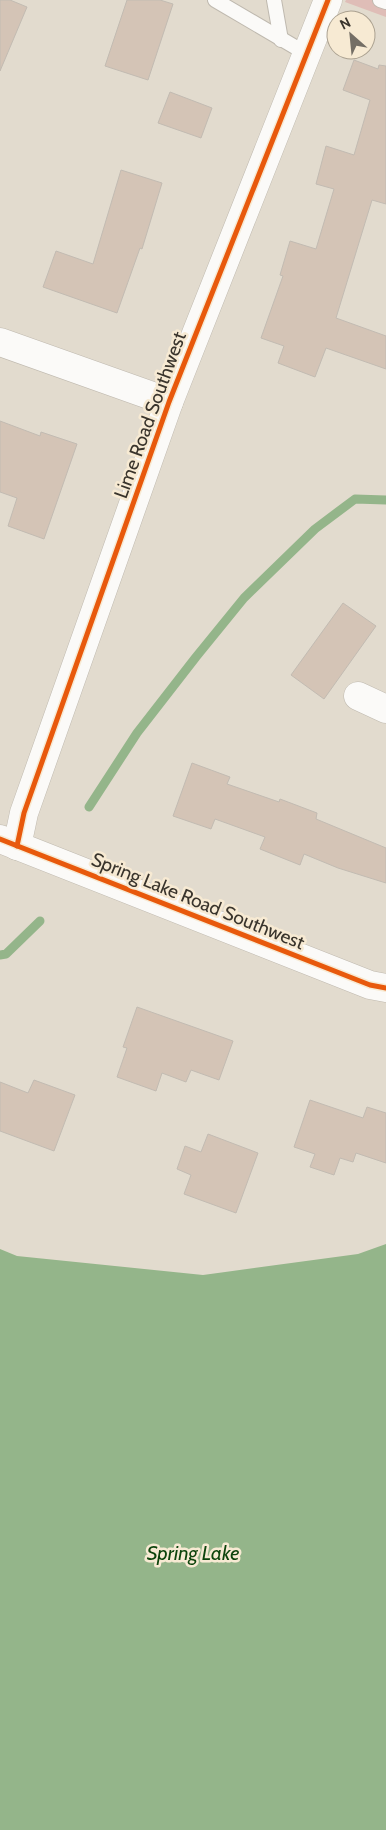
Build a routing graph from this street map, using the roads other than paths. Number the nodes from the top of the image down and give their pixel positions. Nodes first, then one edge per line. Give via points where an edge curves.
1 (216, 0) edge
2 (274, 0) edge
3 (328, 0) edge
4 (380, 0) edge
5 (386, 2) edge
6 (281, 40) junction
7 (307, 54) junction
8 (0, 342) edge
9 (169, 402) junction
10 (358, 696) dead end
11 (386, 709) edge
12 (9, 842) edge
13 (386, 988) edge

1 - 6 lane
2 - 6 lane
3 - 7 street, Lime Road Southwest
4 - 5 lane
6 - 7 lane
7 - 9 street, Lime Road Southwest
8 - 9 street
9 - 12 street, Lime Road Southwest via 24,814
10 - 11 street
12 - 13 street, Spring Lake Road Southwest via 370,985

